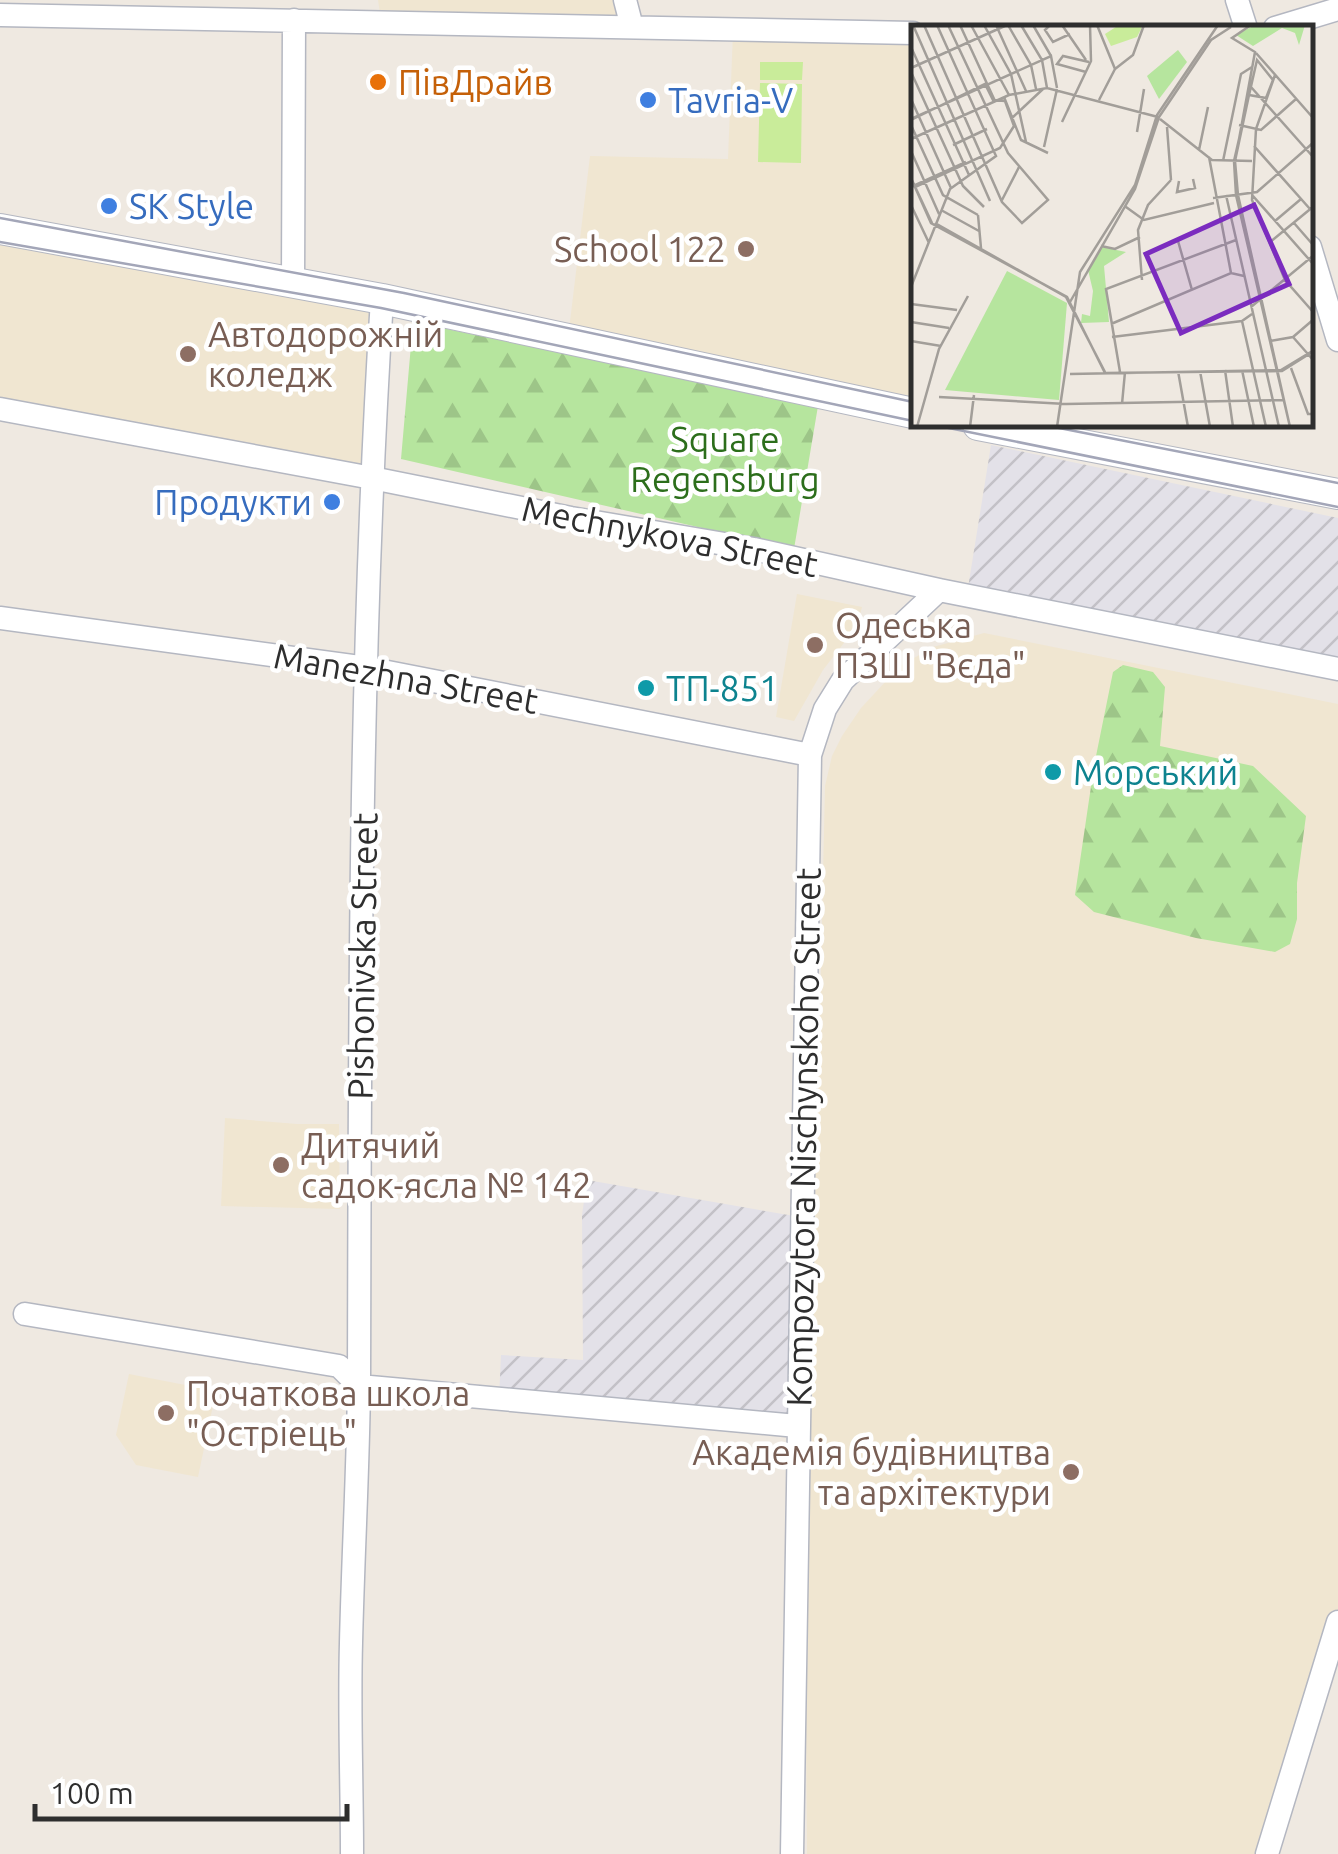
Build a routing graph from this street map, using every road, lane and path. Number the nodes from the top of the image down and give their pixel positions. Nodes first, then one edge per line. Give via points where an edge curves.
1 (625, 0) edge
2 (1237, 0) edge
3 (1338, 9) edge
4 (0, 15) edge
5 (294, 20) junction
6 (1245, 25) edge
7 (1285, 25) edge
8 (632, 27) junction
9 (911, 33) edge
10 (0, 229) edge
11 (1313, 257) edge
12 (292, 284) junction
13 (382, 298) junction
14 (1337, 338) edge
15 (0, 409) edge
16 (911, 413) edge
17 (994, 428) edge
18 (372, 478) junction
19 (1338, 494) edge
20 (939, 590) junction
21 (0, 618) edge
22 (366, 668) junction
23 (1338, 668) edge
24 (810, 755) junction
25 (26, 1314) dead end
26 (359, 1386) junction
27 (797, 1426) junction
28 (1338, 1622) edge
29 (352, 1854) edge
30 (792, 1854) edge
31 (1266, 1854) edge

1 - 8 street
2 - 6 street
3 - 7 street
4 - 5 street
5 - 8 street
5 - 12 street
8 - 9 street
10 - 12 main road
11 - 14 street
12 - 13 main road
13 - 16 main road
13 - 18 street, Pishonivska Street
15 - 18 street, Mechnykova Street
17 - 19 main road
18 - 20 street, Mechnykova Street via 754,548
18 - 22 street, Pishonivska Street
20 - 23 street, Mechnykova Street
20 - 24 street, Kompozytora Nischynskoho Street via 843,680
21 - 22 street, Manezhna Street
22 - 24 street, Manezhna Street
22 - 26 street, Pishonivska Street
24 - 27 street, Kompozytora Nischynskoho Street
25 - 26 street via 339,1366
26 - 27 street
26 - 29 street, Pishonivska Street via 350,1649
27 - 30 street, Kompozytora Nischynskoho Street
28 - 31 street

